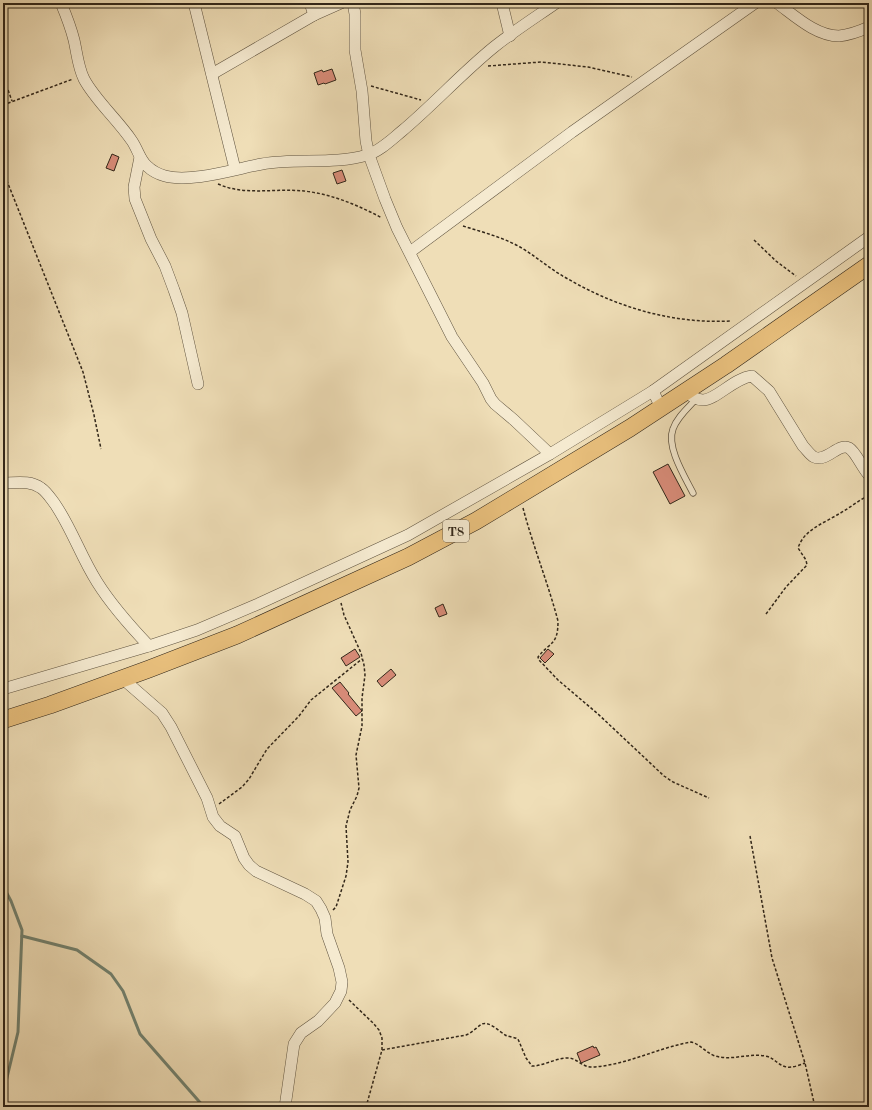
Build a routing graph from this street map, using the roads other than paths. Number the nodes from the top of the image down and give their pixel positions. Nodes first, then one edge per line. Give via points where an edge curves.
1 (61, 3) edge
2 (194, 3) edge
3 (310, 3) edge
4 (341, 3) edge
5 (353, 3) edge
6 (502, 3) edge
7 (556, 3) edge
8 (755, 3) edge
9 (777, 3) edge
10 (314, 15) junction
11 (869, 27) edge
12 (510, 36) junction
13 (212, 74) junction
14 (369, 155) junction
15 (140, 157) junction
16 (235, 169) junction
17 (869, 237) edge
18 (410, 252) junction
19 (869, 265) edge
20 (198, 384) dead end
21 (653, 391) junction
22 (691, 395) junction
23 (661, 408) junction
24 (550, 454) junction
25 (869, 475) edge
26 (3, 483) edge
27 (693, 493) dead end
28 (150, 646) junction
29 (123, 679) junction
30 (3, 689) edge
31 (3, 720) edge
32 (285, 1107) edge

1 - 15 street via 83,75 93,92 132,141
2 - 13 street
3 - 10 street
4 - 10 street
5 - 14 street via 355,50
6 - 12 street
7 - 12 street
8 - 18 street via 572,132
9 - 11 street via 825,34 840,36
10 - 13 street
12 - 14 street via 495,46 381,148
13 - 16 street
14 - 16 street via 338,160 276,162
14 - 18 street via 397,228
15 - 16 street via 150,169 175,178 202,176
15 - 20 street via 134,187 135,199 165,266 182,313
17 - 21 street
18 - 24 street via 452,337 491,399
19 - 22 main road, T8 via 726,365
21 - 23 street
21 - 24 street
22 - 23 main road, T8
22 - 25 street via 704,400 739,380 752,376 769,391 810,454 820,458 845,446
22 - 27 lane via 671,438 675,456
23 - 29 main road, T8 via 476,521 408,557 236,635
24 - 28 street via 408,535 258,604
26 - 28 street via 27,482 48,494 66,521 97,582 121,616
28 - 30 street
29 - 31 main road, T8
29 - 32 street via 162,713 171,726 216,821 235,836 249,865 316,901 325,918 327,934 339,968 341,991 326,1014 301,1033 294,1044

